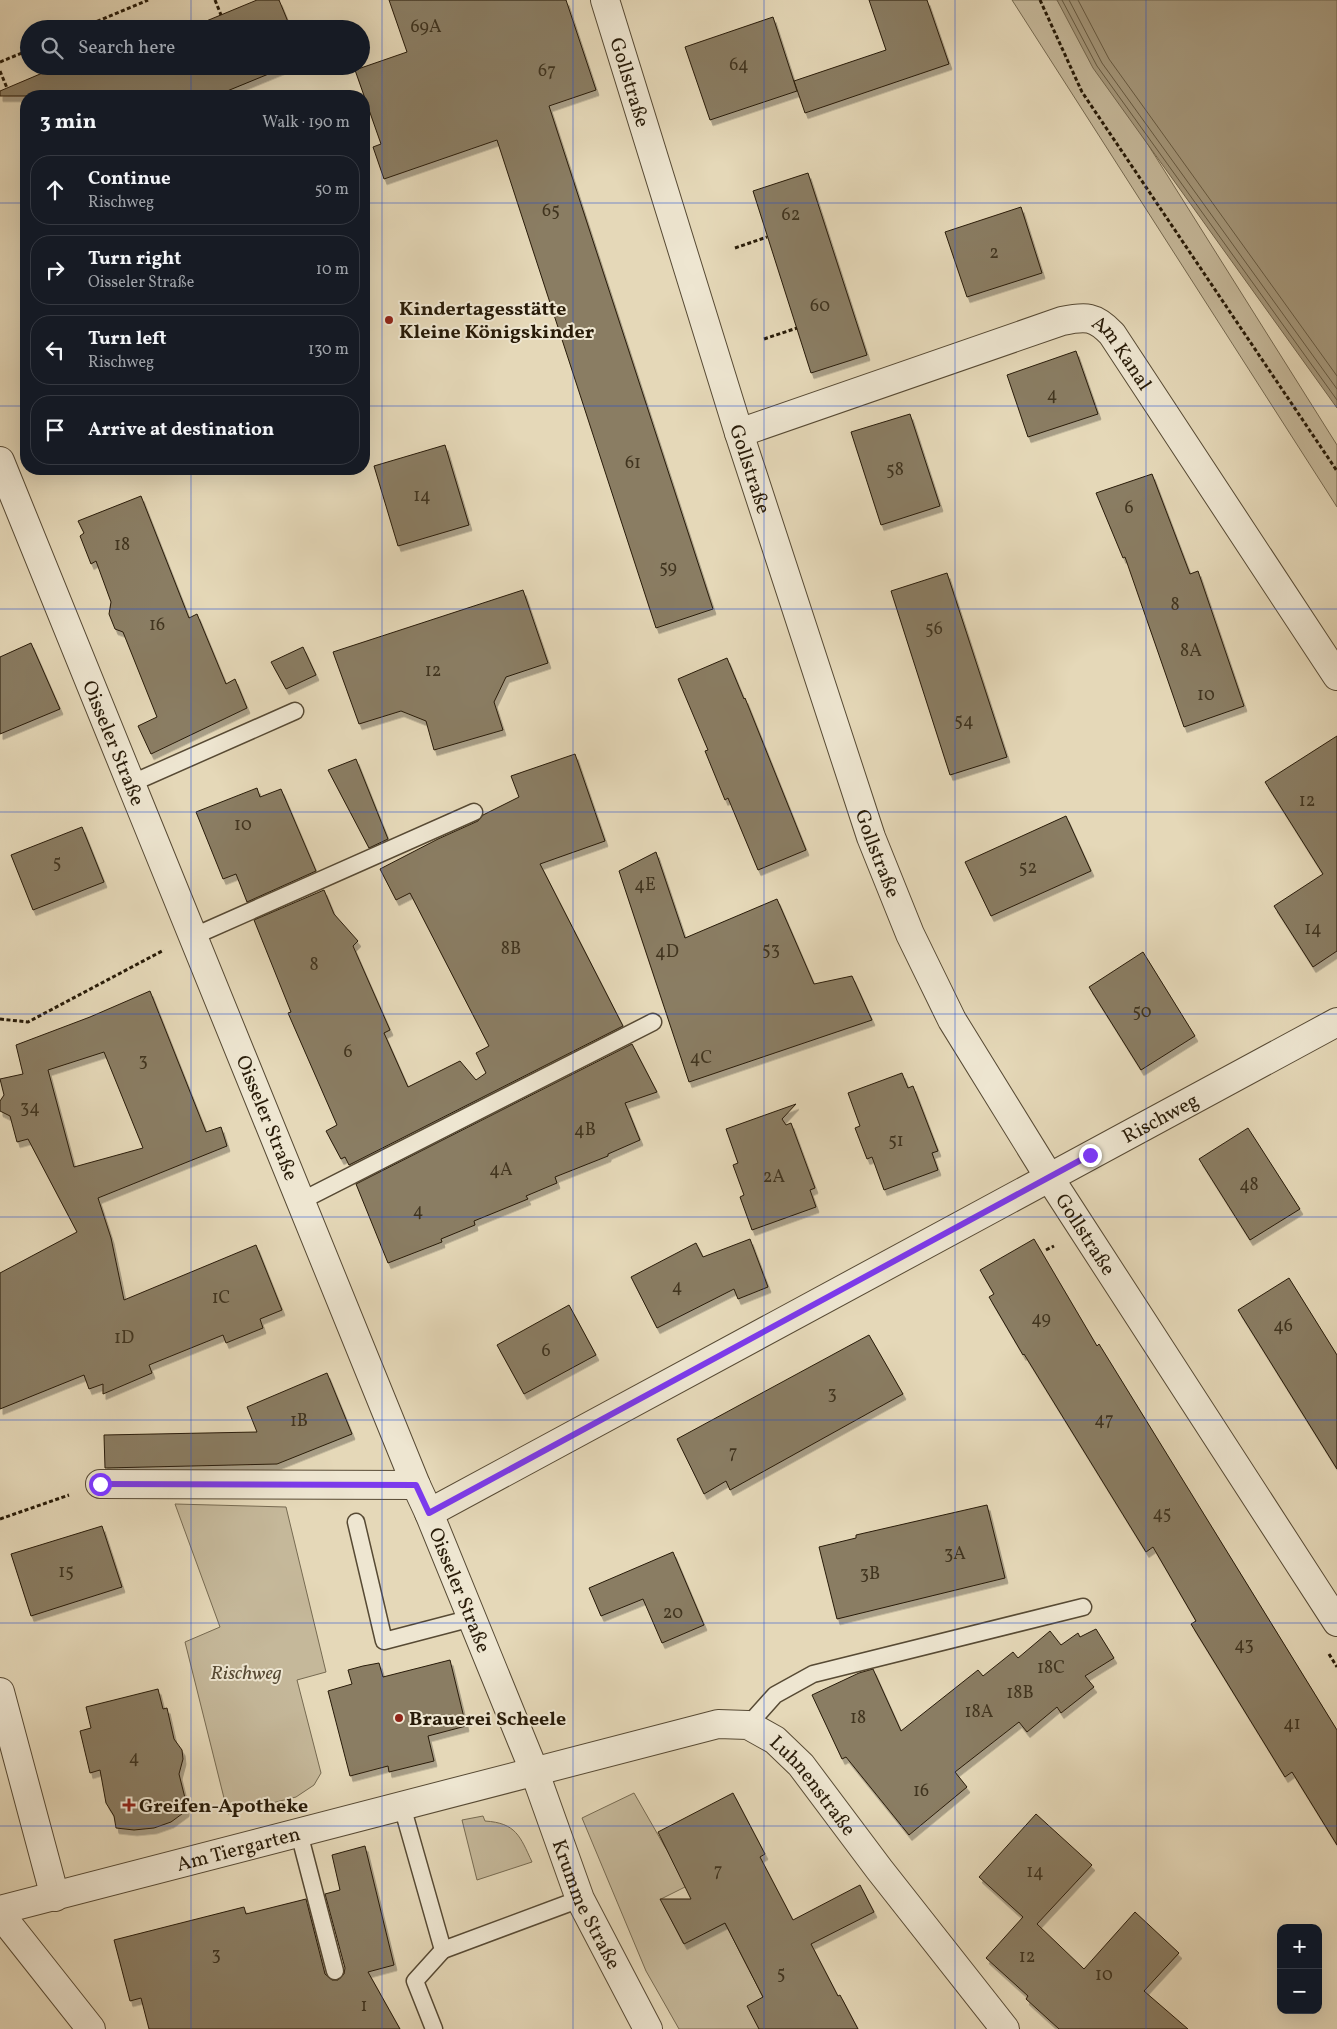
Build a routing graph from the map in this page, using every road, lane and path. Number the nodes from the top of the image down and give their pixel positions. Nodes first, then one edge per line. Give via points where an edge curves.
1 (148, 0) edge
2 (215, 0) edge
3 (605, 0) edge
4 (1040, 0) edge
5 (221, 15) dead end
6 (100, 20) edge
7 (20, 54) edge
8 (0, 62) edge
9 (0, 71) edge
10 (7, 88) dead end
11 (768, 238) dead end
12 (735, 248) dead end
13 (797, 328) dead end
14 (764, 339) dead end
15 (739, 433) junction
16 (0, 461) edge
17 (1337, 471) edge
18 (1337, 676) edge
19 (295, 711) dead end
20 (130, 784) junction
21 (474, 812) dead end
22 (192, 937) junction
23 (0, 1019) edge
24 (653, 1022) dead end
25 (1337, 1022) edge
26 (1049, 1177) junction
27 (303, 1200) junction
28 (100, 1484) joint
29 (416, 1485) junction
30 (429, 1513) junction
31 (0, 1518) edge
32 (356, 1522) dead end
33 (1083, 1607) dead end
34 (472, 1618) junction
35 (1337, 1622) edge
36 (0, 1692) edge
37 (748, 1725) junction
38 (535, 1773) junction
39 (402, 1806) junction
40 (300, 1833) junction
41 (54, 1897) junction
42 (580, 1899) junction
43 (0, 1912) edge
44 (443, 1950) junction
45 (335, 1971) dead end
46 (91, 2029) edge
47 (434, 2029) edge
48 (648, 2029) edge
49 (1005, 2029) edge

1 - 6 path
2 - 5 path
3 - 15 street, Gollstraße
4 - 17 path via 1082,92
7 - 8 path
9 - 10 path
11 - 12 path
13 - 14 path
15 - 18 street, Am Kanal via 1062,321 1080,318 1102,323
15 - 26 street, Gollstraße via 870,837 910,934 952,1020
16 - 20 street, Oisseler Straße
19 - 20 lane
20 - 22 street, Oisseler Straße
21 - 22 lane
22 - 23 path via 28,1022
22 - 27 street, Oisseler Straße
24 - 27 lane
25 - 26 street, Rischweg
26 - 30 street, Rischweg
26 - 35 street, Gollstraße
27 - 29 street, Oisseler Straße
28 - 29 street
28 - 31 path
29 - 30 street, Oisseler Straße
30 - 34 street, Oisseler Straße
32 - 34 lane via 384,1641
33 - 37 lane via 813,1674 775,1695
34 - 38 street, Oisseler Straße
36 - 41 street
37 - 38 street, Luhnenstraße via 718,1724
37 - 49 street, Luhnenstraße via 774,1740 801,1765
38 - 39 street, Am Tiergarten
38 - 42 street, Krumme Straße
39 - 40 street, Am Tiergarten
39 - 44 lane
40 - 41 street, Am Tiergarten
40 - 45 lane
41 - 43 street, Am Tiergarten
42 - 44 lane
42 - 48 street, Krumme Straße
43 - 46 street
44 - 47 lane via 415,1982

